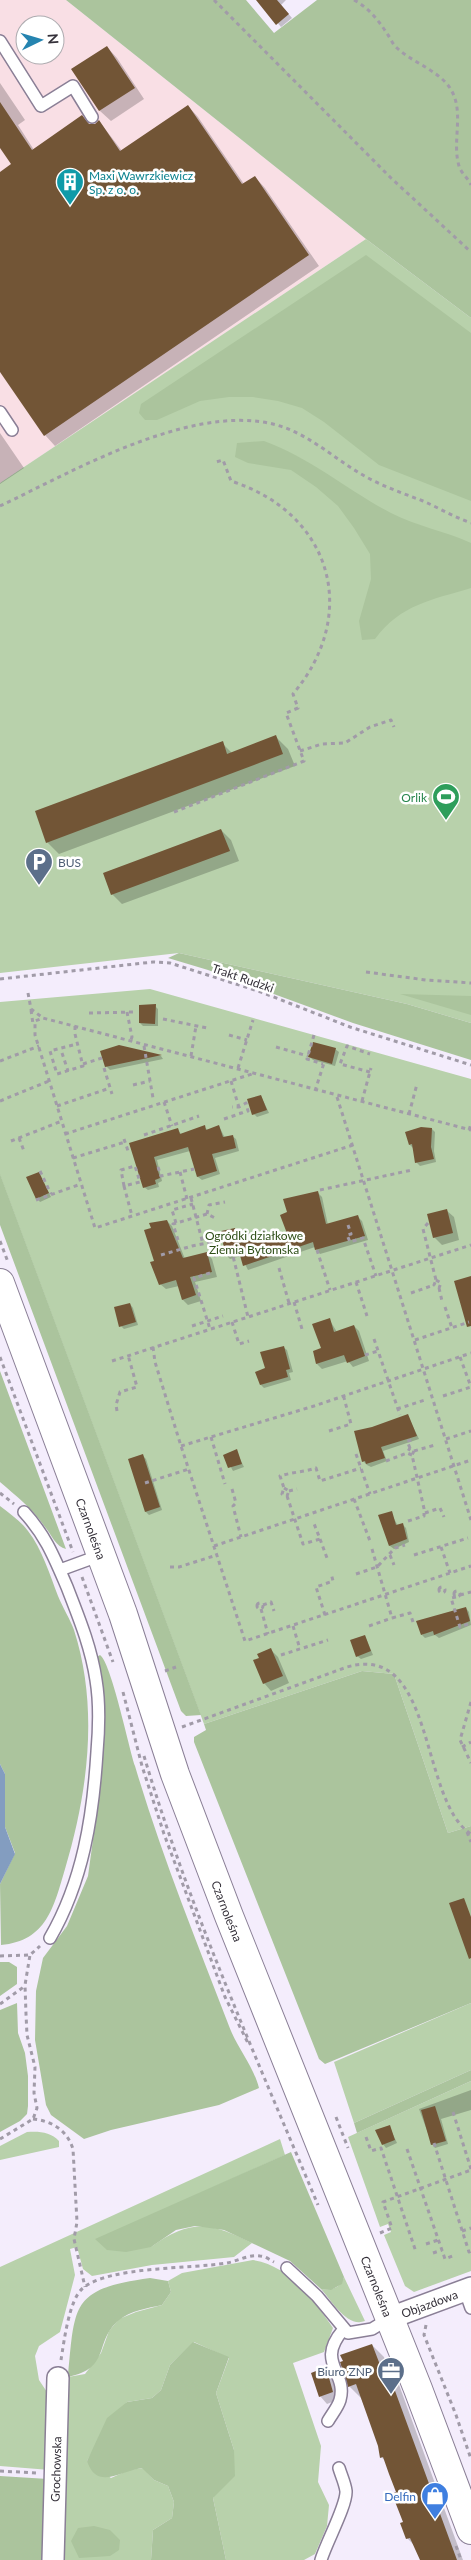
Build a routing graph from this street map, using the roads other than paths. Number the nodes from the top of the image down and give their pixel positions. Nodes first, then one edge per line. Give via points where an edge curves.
1 (0, 41) edge
2 (92, 117) dead end
3 (0, 412) edge
4 (12, 430) dead end
5 (0, 1283) edge
6 (24, 1512) dead end
7 (89, 1560) junction
8 (60, 1570) junction
9 (50, 1938) road end
10 (287, 2268) road end
11 (469, 2296) edge
12 (390, 2318) junction
13 (343, 2330) junction
14 (58, 2378) road end
15 (328, 2420) dead end
16 (339, 2468) dead end
17 (471, 2530) edge
18 (53, 2560) edge
19 (321, 2560) edge

1 - 2 lane via 41,106 73,86
3 - 4 lane
5 - 7 street, Czarnoleśna
6 - 8 lane via 40,1529
7 - 8 lane
7 - 12 street, Czarnoleśna via 162,1734 272,2063 330,2153
8 - 9 lane via 87,1636 97,1682 99,1728 95,1783 77,1880
10 - 13 lane via 317,2296
11 - 12 street, Objazdowa via 435,2302
12 - 13 lane via 361,2332
12 - 17 street, Czarnoleśna
13 - 15 lane via 333,2342 331,2353 340,2402
14 - 18 street, Grochowska
16 - 19 lane via 346,2490 345,2502

